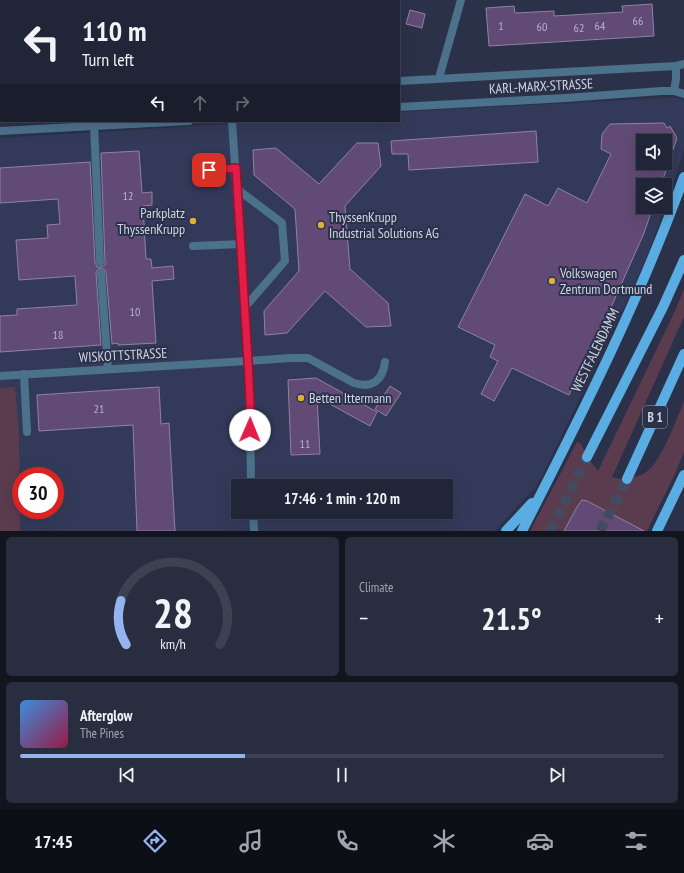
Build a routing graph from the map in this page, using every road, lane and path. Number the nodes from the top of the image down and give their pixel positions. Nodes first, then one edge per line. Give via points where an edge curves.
1 (461, 0) edge
2 (680, 65) edge
3 (439, 78) junction
4 (400, 81) edge
5 (674, 91) junction
6 (684, 94) edge
7 (400, 107) edge
8 (165, 122) edge
9 (232, 122) edge
10 (94, 125) junction
11 (0, 130) edge
12 (236, 168) junction
13 (209, 170) dead end
14 (684, 177) edge
15 (237, 189) junction
16 (241, 244) junction
17 (193, 246) dead end
18 (684, 260) edge
19 (100, 262) dead end
20 (101, 273) dead end
21 (245, 307) junction
22 (684, 354) edge
23 (248, 361) junction
24 (385, 362) dead end
25 (108, 369) junction
26 (24, 374) junction
27 (0, 376) edge
28 (27, 432) dead end
29 (587, 457) tunnel mouth
30 (684, 474) edge
31 (251, 479) edge
32 (627, 479) tunnel mouth
33 (543, 489) junction
34 (253, 519) edge
35 (254, 531) edge
36 (506, 531) edge
37 (522, 531) edge
38 (657, 531) edge

1 - 3 street
2 - 3 street, KARL-MARX-STRASSE
2 - 5 street
3 - 4 street, KARL-MARX-STRASSE
5 - 6 street, KARL-MARX-STRASSE
5 - 7 street, KARL-MARX-STRASSE
8 - 10 street
9 - 12 street
10 - 11 street
10 - 19 street
12 - 13 street
12 - 15 street
14 - 33 main road, WESTFALENDAMM via 639,290
15 - 16 street
15 - 21 street via 282,223 285,262
16 - 17 street
16 - 21 street
18 - 29 main road
20 - 25 street
21 - 23 street
22 - 32 main road, B 1
23 - 24 street, WISKOTTSTRASSE via 308,358 360,385 378,380
23 - 25 street, WISKOTTSTRASSE
23 - 31 street
25 - 26 street, WISKOTTSTRASSE
26 - 27 street, WISKOTTSTRASSE
26 - 28 street
30 - 38 main road
33 - 36 main road
33 - 37 main road, WESTFALENDAMM
34 - 35 street

